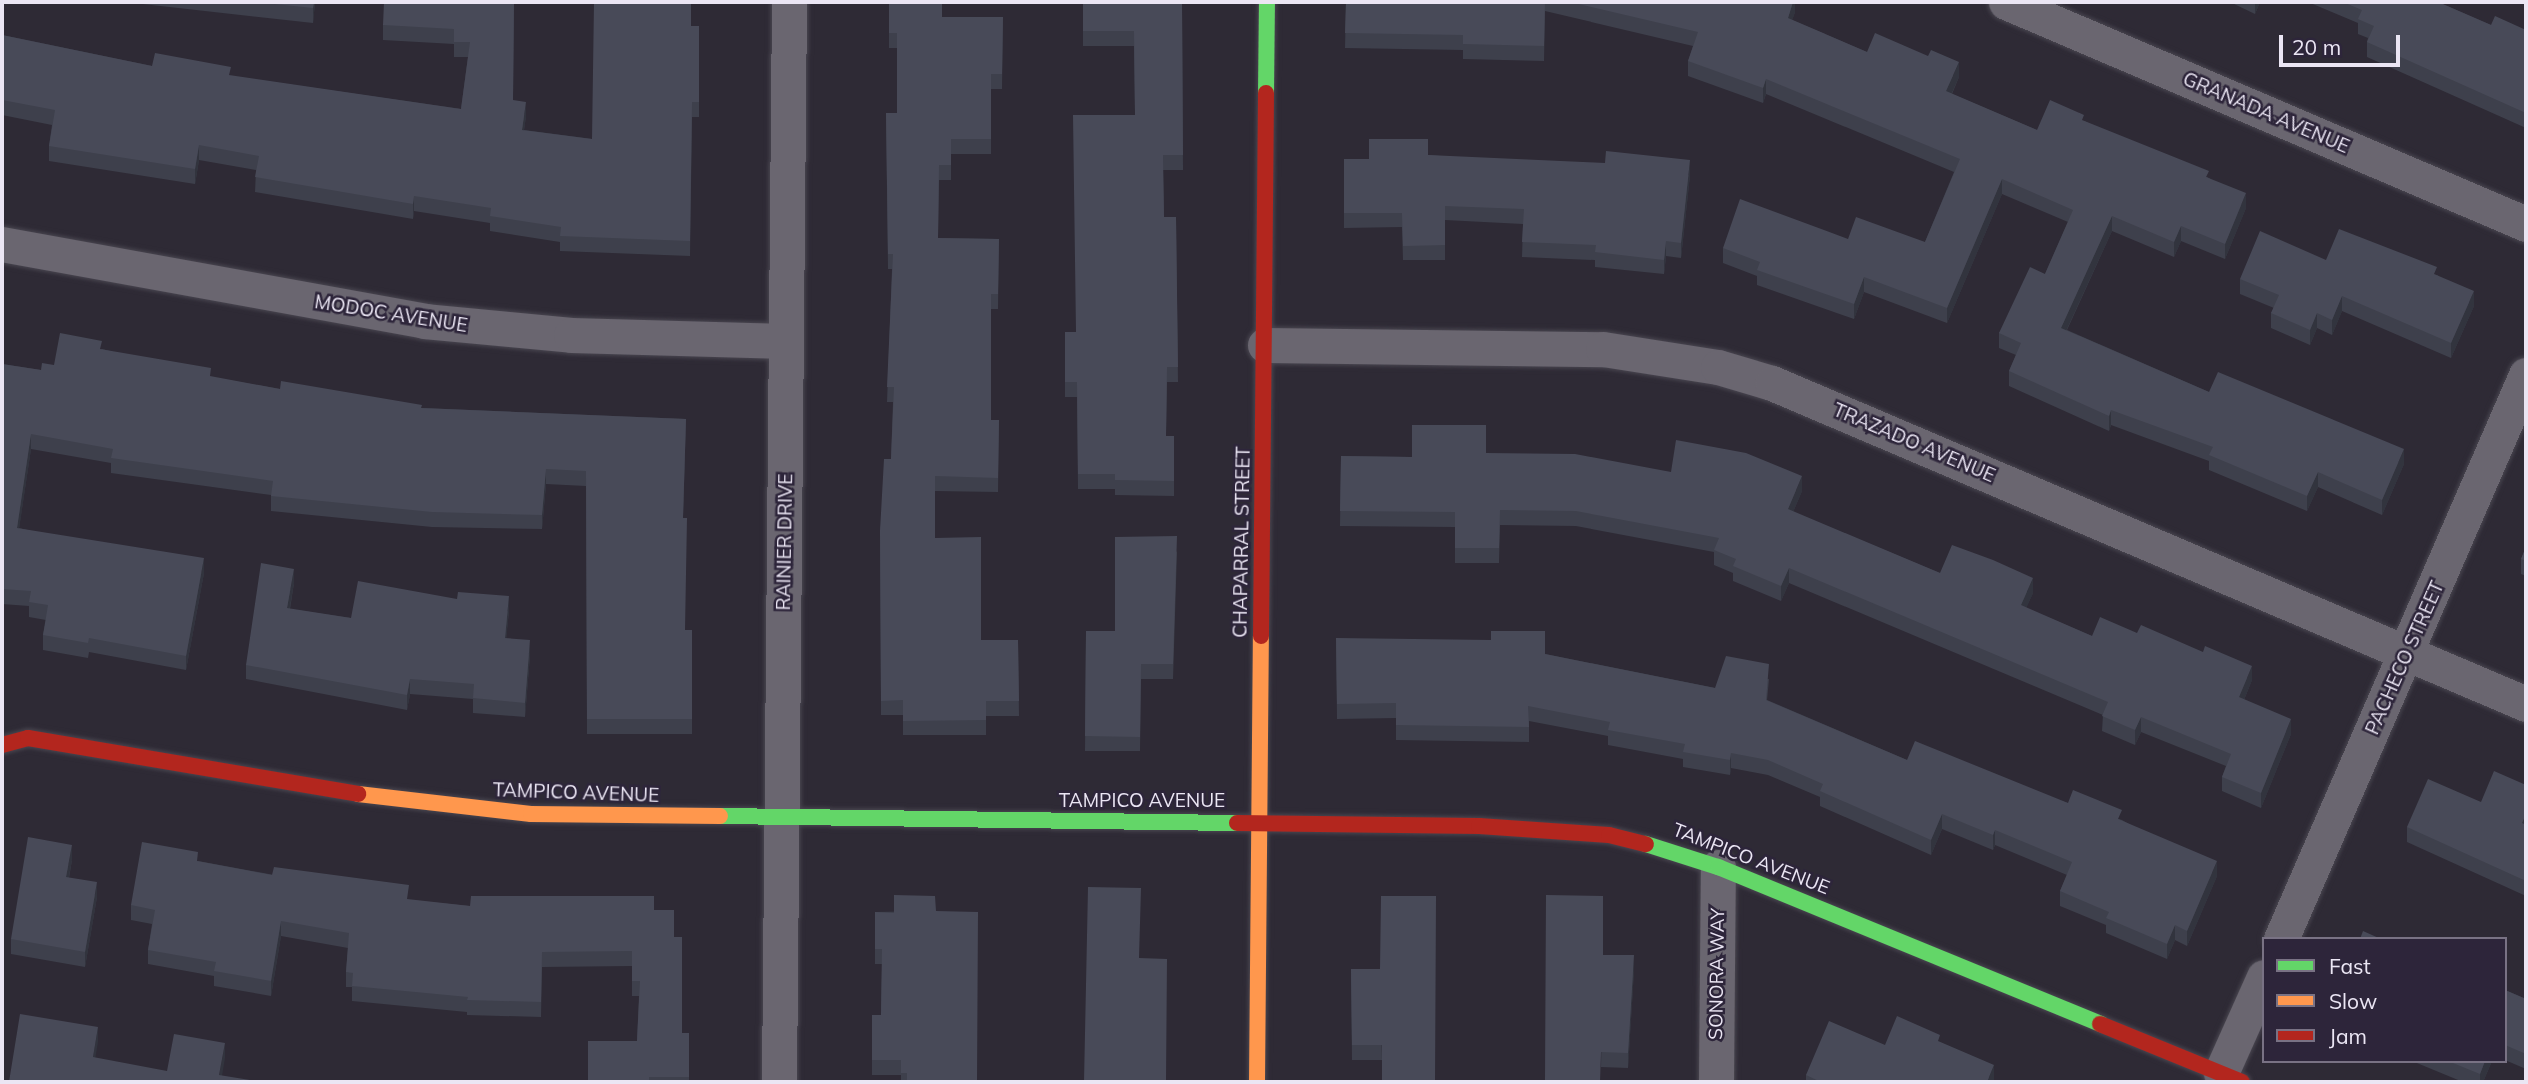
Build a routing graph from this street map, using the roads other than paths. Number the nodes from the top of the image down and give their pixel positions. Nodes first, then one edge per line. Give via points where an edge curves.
1 (789, 2) edge
2 (1267, 2) edge
3 (2006, 2) edge
4 (2526, 224) edge
5 (2, 244) edge
6 (786, 341) junction
7 (1265, 345) junction
8 (2526, 375) edge
9 (2408, 654) junction
10 (2526, 704) edge
11 (2, 745) edge
12 (782, 820) junction
13 (1260, 823) junction
14 (1718, 867) junction
15 (2282, 937) edge
16 (2262, 983) edge
17 (2231, 1078) edge
18 (779, 1082) edge
19 (1257, 1082) edge
20 (1716, 1082) edge

1 - 6 street, RAINIER DRIVE
2 - 7 street, CHAPARRAL STREET
3 - 4 street, GRANADA AVENUE
5 - 6 street, MODOC AVENUE via 424,321 571,335
6 - 12 street, RAINIER DRIVE
7 - 9 street, TRAZADO AVENUE via 1603,349 1718,367 1772,383
7 - 13 street, CHAPARRAL STREET
8 - 9 street, PACHECO STREET
9 - 10 street, TRAZADO AVENUE
9 - 15 street, PACHECO STREET
11 - 12 street, TAMPICO AVENUE via 28,738 459,809
12 - 13 street, TAMPICO AVENUE
12 - 18 street, RAINIER DRIVE
13 - 14 street, TAMPICO AVENUE via 1551,828 1650,844
13 - 19 street, CHAPARRAL STREET
14 - 17 street, TAMPICO AVENUE
14 - 20 street, SONORA WAY
16 - 17 street

